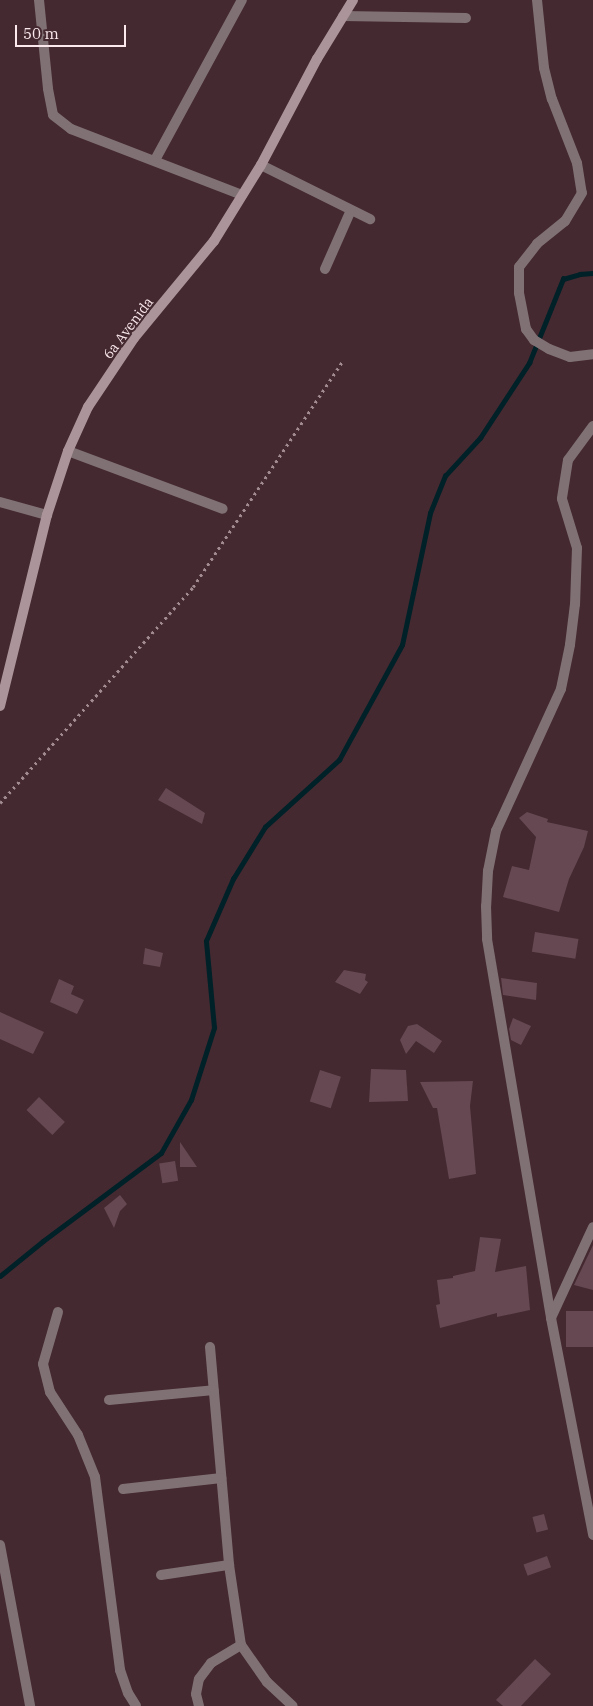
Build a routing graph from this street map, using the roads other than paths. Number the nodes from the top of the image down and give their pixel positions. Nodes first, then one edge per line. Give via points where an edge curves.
1 (40, 0) edge
2 (242, 0) edge
3 (353, 0) edge
4 (537, 0) edge
5 (343, 16) junction
6 (466, 18) dead end
7 (155, 160) junction
8 (261, 165) junction
9 (242, 195) junction
10 (351, 210) junction
11 (370, 219) dead end
12 (325, 269) dead end
13 (593, 354) edge
14 (593, 426) edge
15 (68, 451) junction
16 (0, 502) edge
17 (223, 509) dead end
18 (47, 515) junction
19 (0, 706) edge
20 (593, 1227) edge
21 (58, 1312) dead end
22 (551, 1318) junction
23 (210, 1347) dead end
24 (214, 1390) junction
25 (109, 1400) dead end
26 (221, 1478) junction
27 (123, 1489) dead end
28 (593, 1535) edge
29 (0, 1545) edge
30 (1, 1566) edge
31 (229, 1566) junction
32 (162, 1575) dead end
33 (241, 1645) junction
34 (30, 1706) edge
35 (136, 1706) edge
36 (199, 1706) edge
37 (293, 1706) edge

1 - 7 street via 53,116 71,129
2 - 7 street
3 - 5 street, 6a Avenida
4 - 13 street via 544,68 555,108 578,163 582,193 565,221 537,244 519,266 519,293 526,329 534,340 570,357
5 - 6 street
5 - 8 street, 6a Avenida via 317,58
7 - 9 street
8 - 9 street, 6a Avenida
8 - 10 street
9 - 15 street, 6a Avenida via 214,242 134,338 88,407
10 - 11 street
10 - 12 street
14 - 22 street via 568,460 562,499 577,548 575,604 561,689 496,832 488,871 486,906 487,939
15 - 17 street
15 - 18 street, 6a Avenida
16 - 18 street
18 - 19 street, 6a Avenida
20 - 22 street
21 - 35 street via 43,1364 50,1392 78,1435 95,1477 120,1670
22 - 28 street
23 - 24 street
24 - 25 street
24 - 26 street
26 - 27 street
26 - 31 street
29 - 30 street
30 - 34 street
31 - 32 street
31 - 33 street
33 - 36 street via 211,1663 199,1679 196,1694
33 - 37 street via 267,1682

